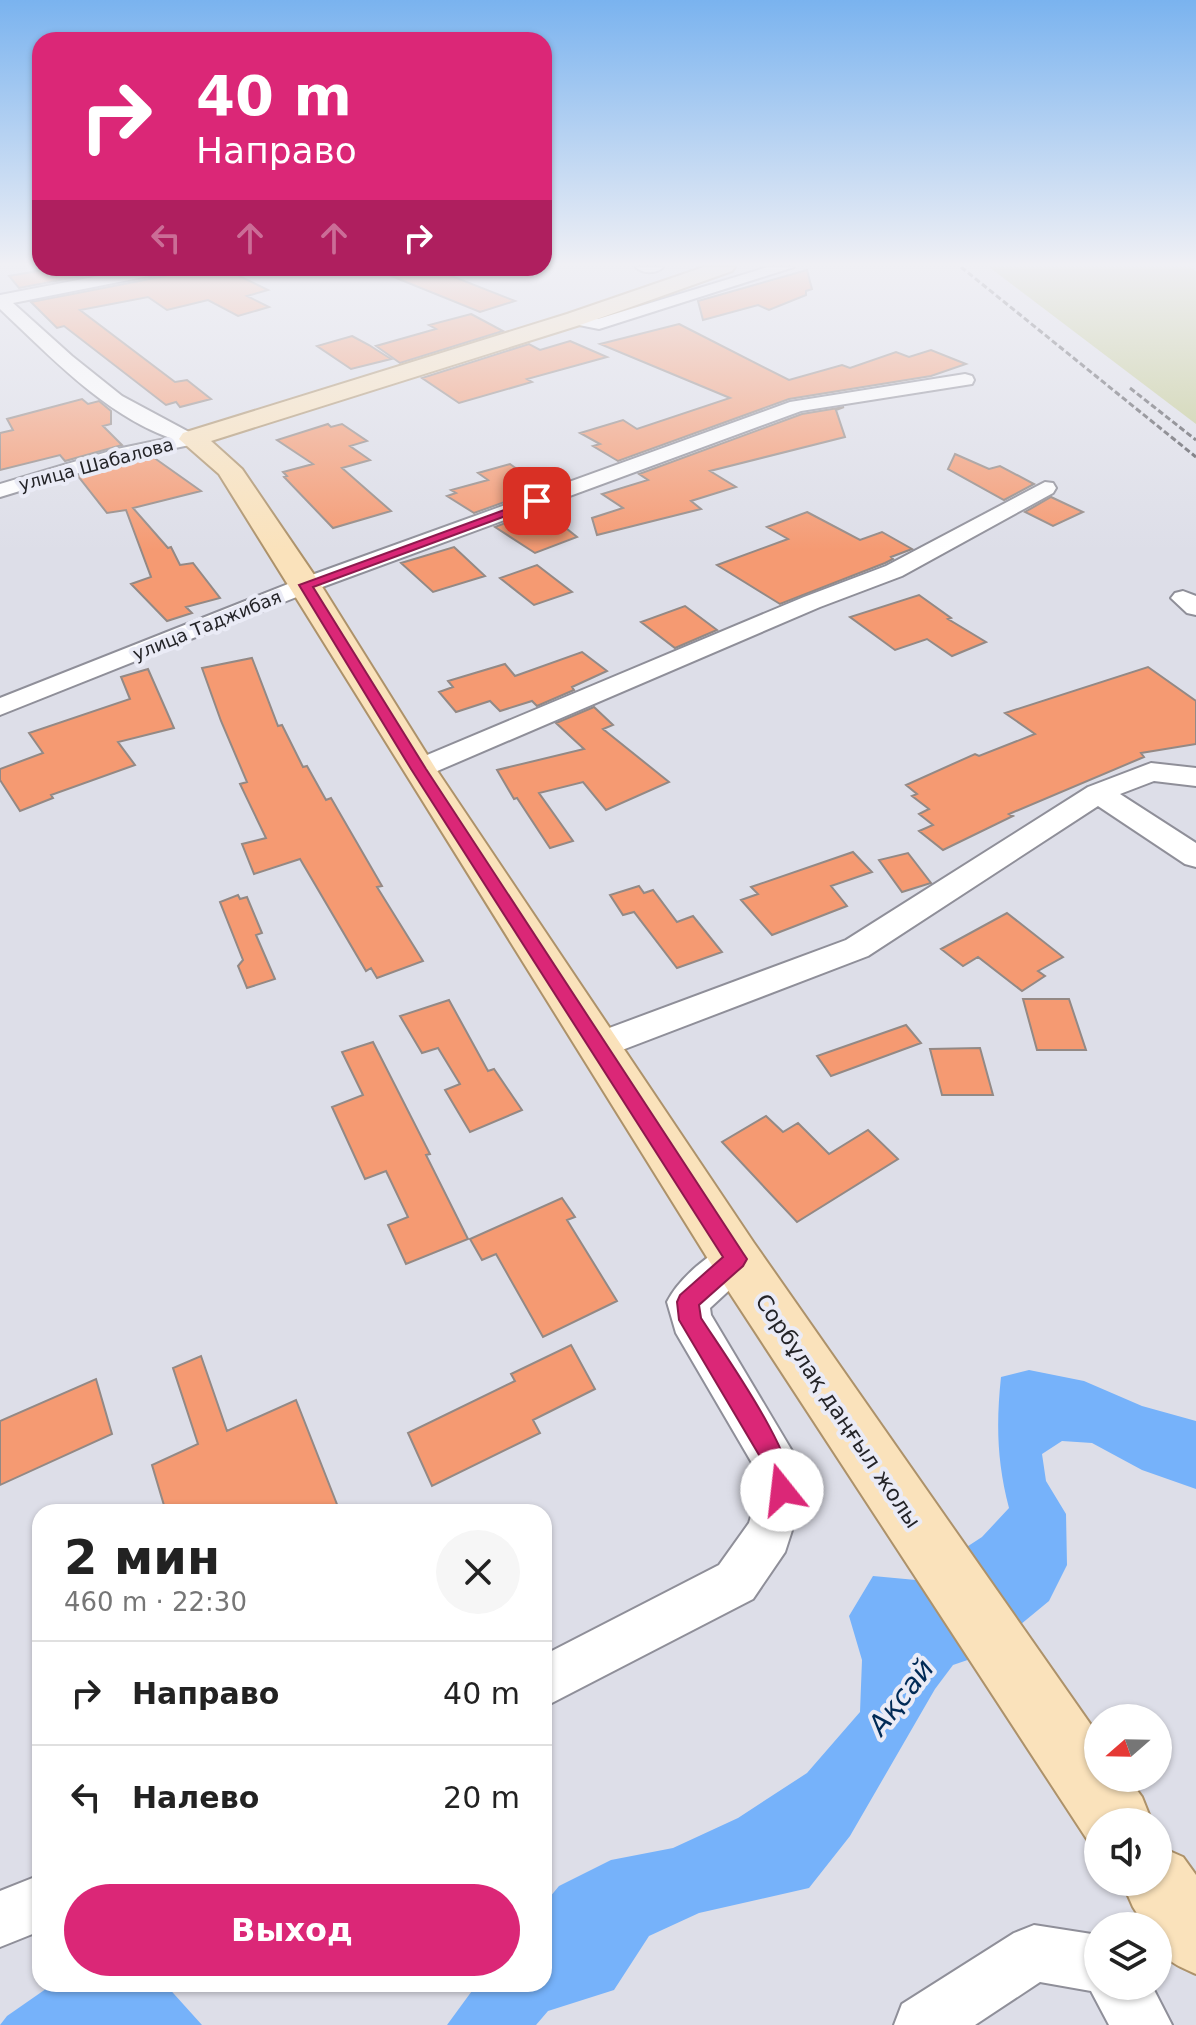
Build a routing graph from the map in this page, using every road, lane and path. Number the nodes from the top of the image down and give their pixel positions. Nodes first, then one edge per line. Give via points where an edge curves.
1 (70, 362) edge
2 (439, 362) edge
3 (965, 380) dead end
4 (192, 439) junction
5 (1045, 488) dead end
6 (0, 491) edge
7 (306, 585) junction
8 (0, 707) edge
9 (418, 769) junction
10 (1196, 777) edge
11 (1098, 793) junction
12 (1196, 857) edge
13 (597, 1046) junction
14 (736, 1259) junction
15 (552, 1678) edge
16 (1107, 1808) edge
17 (1168, 1896) edge
18 (32, 1906) edge
19 (0, 1919) edge
20 (1196, 1937) edge
21 (1084, 1962) edge
22 (1127, 2000) edge
23 (923, 2025) edge
24 (1143, 2025) edge

1 - 4 street via 148,423
2 - 4 main road
3 - 7 street, улица Таджибая via 797,406
4 - 6 street, улица Шабалова via 124,453
4 - 7 main road, Сорбұлақ даңғыл жолы via 229,469
5 - 9 street via 894,571
7 - 8 street, улица Таджибая
7 - 9 main road, Сорбұлақ даңғыл жолы
9 - 13 main road, Сорбұлақ даңғыл жолы
10 - 11 street via 1151,772
11 - 12 street
11 - 13 street via 857,948
13 - 14 main road, Сорбұлақ даңғыл жолы
14 - 15 street via 688,1302 691,1320 773,1456 782,1490 768,1535 736,1582
14 - 16 main road, Сорбұлақ даңғыл жолы
17 - 20 main road
18 - 19 street
21 - 23 street via 1034,1953
22 - 24 street

